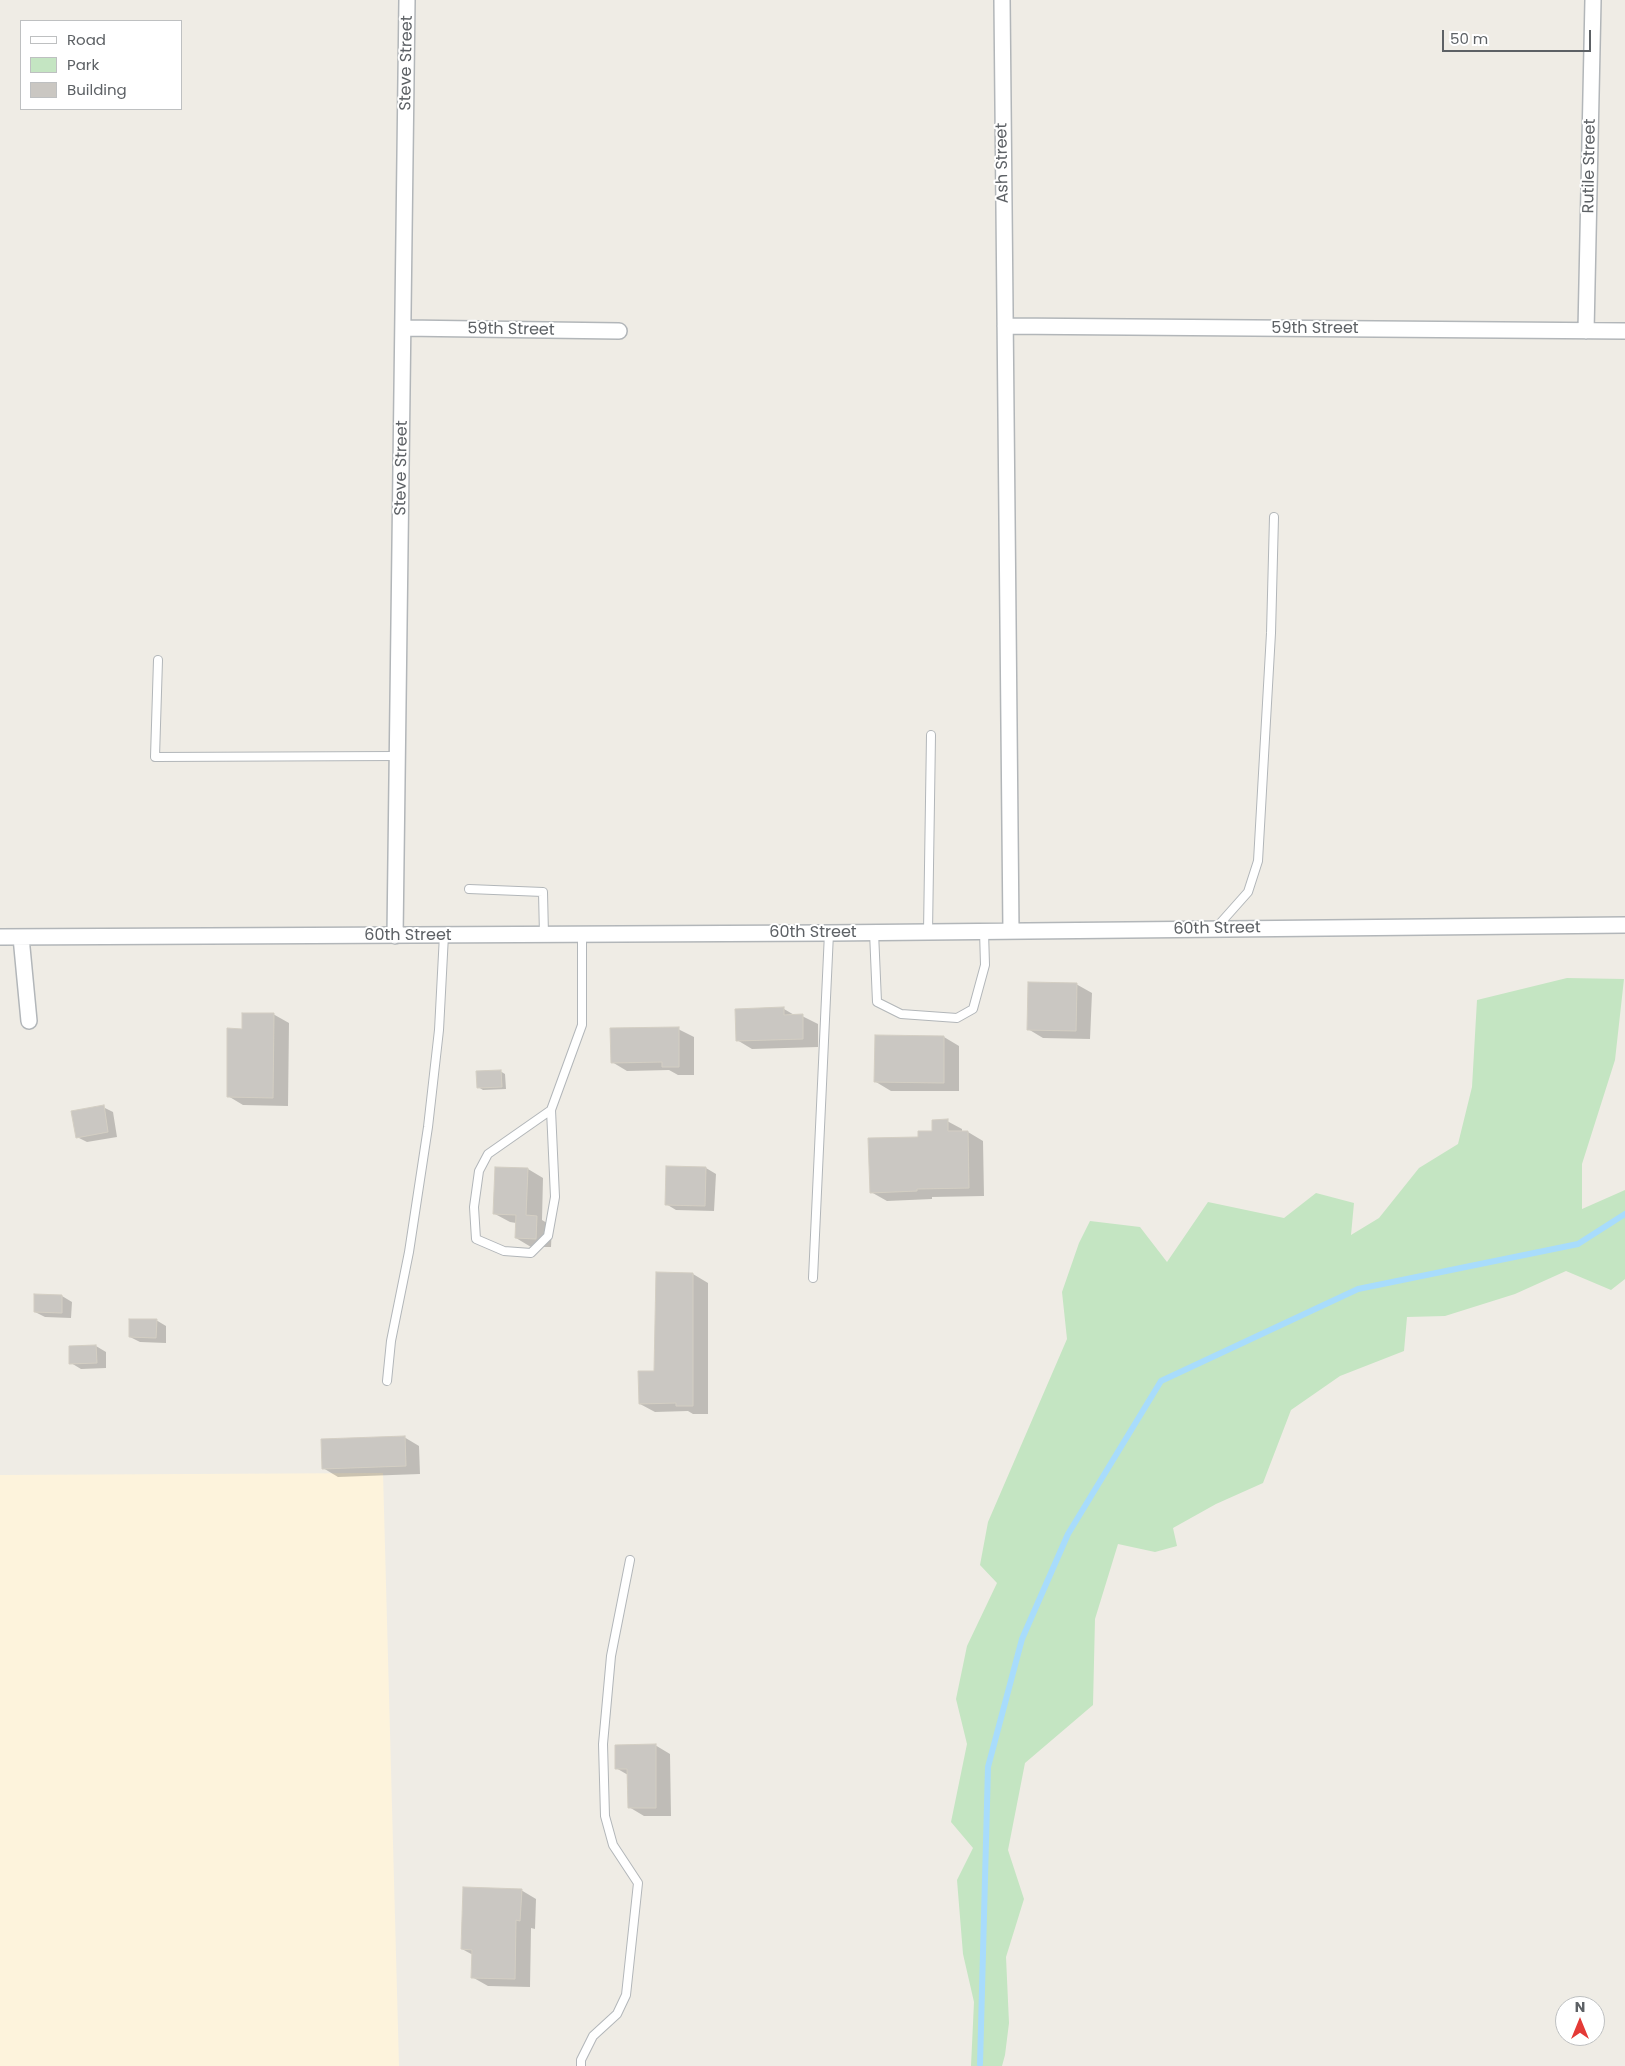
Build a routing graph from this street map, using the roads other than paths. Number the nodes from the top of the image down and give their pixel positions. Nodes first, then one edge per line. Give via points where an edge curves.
1 (407, 0) edge
2 (1002, 0) edge
3 (1593, 0) edge
4 (1005, 326) junction
5 (404, 328) junction
6 (618, 331) dead end
7 (1586, 331) junction
8 (1625, 332) edge
9 (1274, 517) dead end
10 (158, 660) dead end
11 (931, 735) dead end
12 (397, 756) junction
13 (469, 889) dead end
14 (1625, 925) edge
15 (1215, 929) junction
16 (1011, 931) junction
17 (874, 932) junction
18 (928, 932) junction
19 (984, 932) junction
20 (829, 933) junction
21 (582, 934) junction
22 (544, 935) junction
23 (395, 936) junction
24 (444, 936) junction
25 (0, 937) edge
26 (20, 937) junction
27 (29, 1021) dead end
28 (551, 1110) junction
29 (813, 1278) dead end
30 (387, 1381) dead end
31 (630, 1560) dead end
32 (581, 2066) edge

1 - 5 street, Steve Street
2 - 4 street, Ash Street
3 - 7 street, Rutile Street
4 - 7 street, 59th Street
4 - 16 street, Ash Street
5 - 6 street, 59th Street
5 - 12 street, Steve Street
7 - 8 street, 59th Street
9 - 15 lane via 1258,861 1248,892
10 - 12 lane via 155,757
11 - 18 lane
12 - 23 street, Steve Street
13 - 22 lane via 543,892
14 - 15 street, 60th Street
15 - 16 street, 60th Street
16 - 19 street, 60th Street
17 - 18 street, 60th Street
17 - 19 lane via 877,1002 901,1014 958,1018 973,1009 985,966
17 - 20 street, 60th Street
18 - 19 street, 60th Street
20 - 21 street, 60th Street
20 - 29 lane
21 - 22 street, 60th Street
21 - 28 lane via 582,1025
22 - 24 street, 60th Street
23 - 24 street, 60th Street
23 - 26 street, 60th Street
24 - 30 lane via 439,1030 428,1127
25 - 26 street, 60th Street
26 - 27 street
28 - 28 lane via 555,1197 548,1236 532,1253 504,1251 476,1239 474,1207 479,1171 488,1154
31 - 32 lane via 611,1656 603,1744 605,1816 613,1845 638,1883 626,1995 617,2014 593,2036

